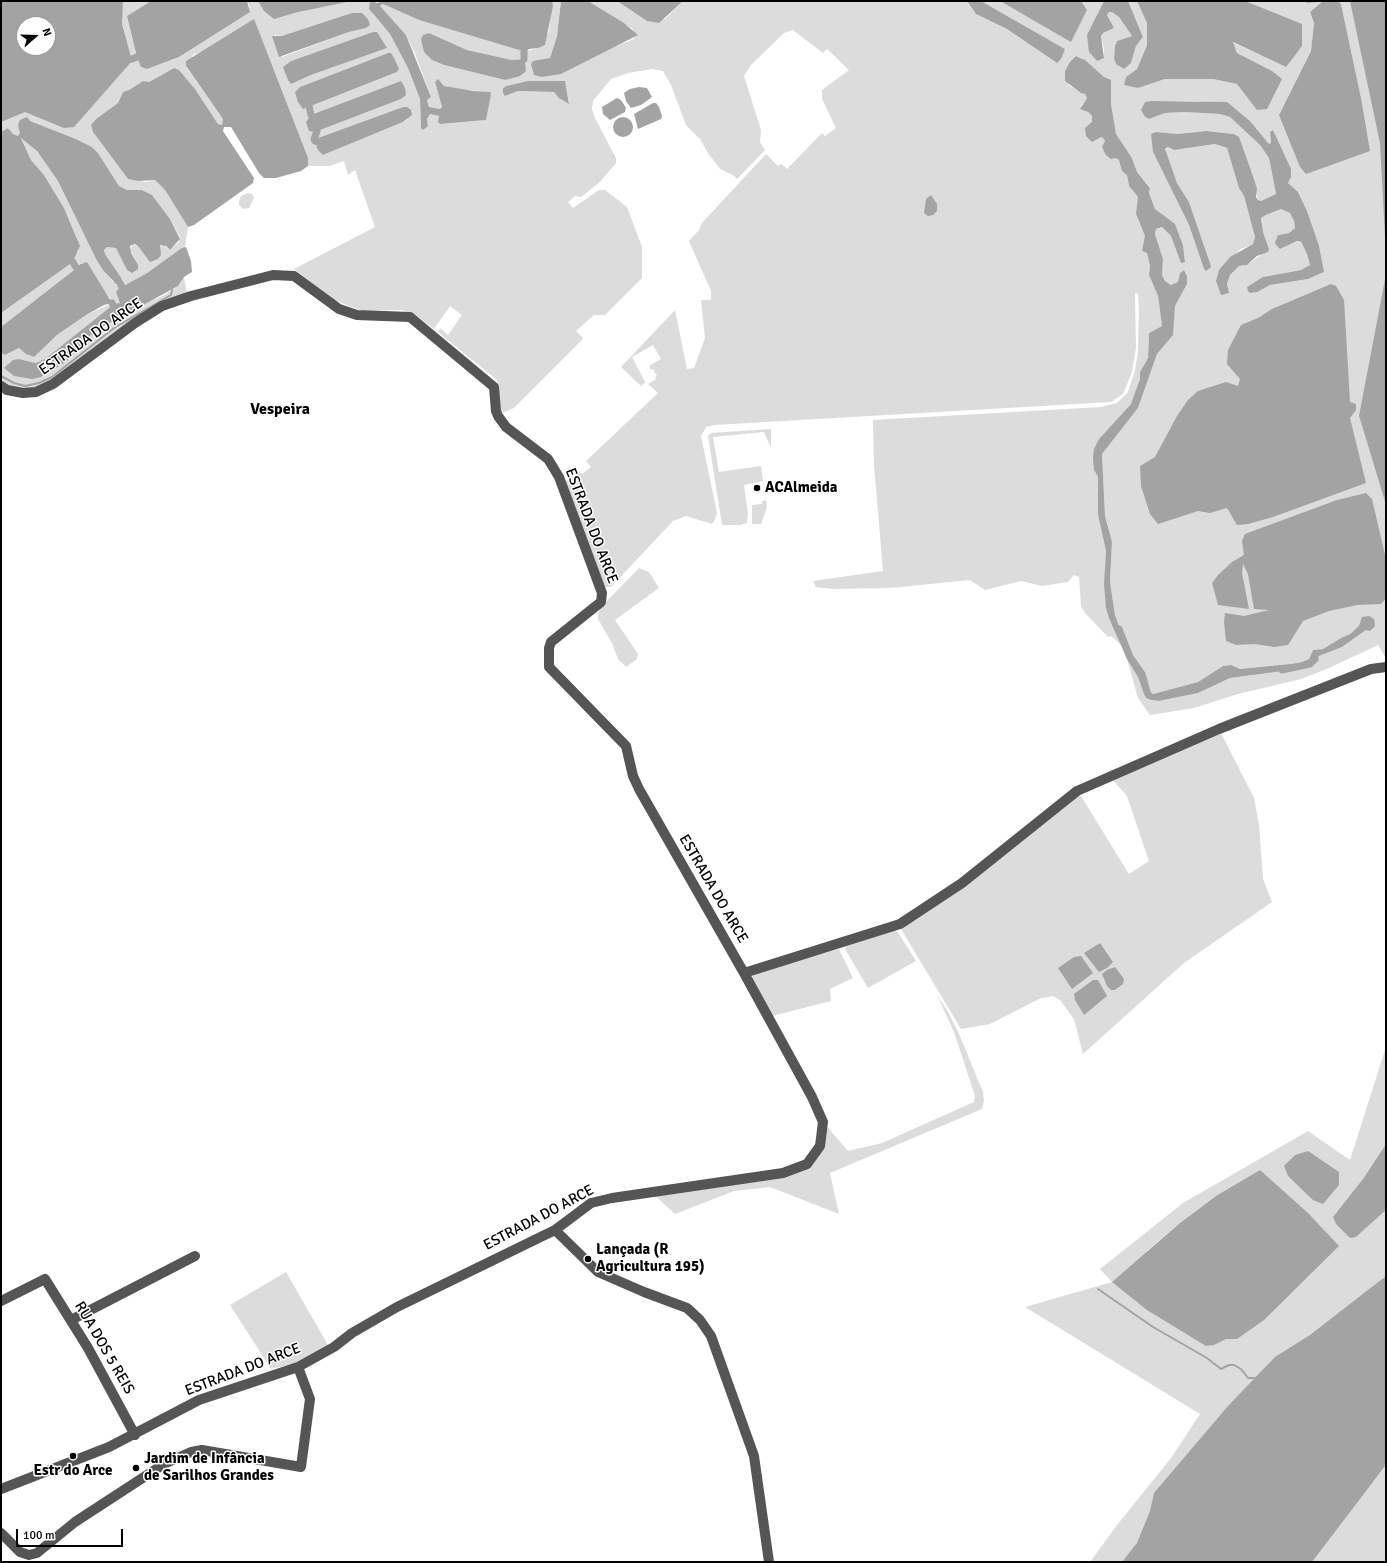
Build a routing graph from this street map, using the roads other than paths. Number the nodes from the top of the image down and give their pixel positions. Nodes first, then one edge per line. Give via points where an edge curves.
1 (1, 386) edge
2 (1386, 667) edge
3 (744, 973) junction
4 (555, 1230) junction
5 (195, 1256) dead end
6 (2, 1300) edge
7 (71, 1320) junction
8 (298, 1367) junction
9 (135, 1434) junction
10 (1, 1489) edge
11 (1, 1533) edge
12 (769, 1562) edge

1 - 3 street, ESTRADA DO ARCE via 23,393 36,392 52,384 135,322 162,306 274,275 294,276 340,309 357,315 410,317 494,387 498,416 506,427 548,459 558,477 602,593 601,602 551,642 549,667 626,746 639,789
2 - 3 street via 1371,669 1219,729 1077,791 962,883 900,924
3 - 4 street, ESTRADA DO ARCE via 823,1122 820,1146 807,1164 783,1173 612,1198 591,1204
4 - 8 street, ESTRADA DO ARCE via 397,1306
4 - 12 street via 598,1272 688,1308 711,1336 754,1456
5 - 7 street
6 - 7 street, RUA DOS 5 REIS via 45,1278
7 - 9 street, RUA DOS 5 REIS
8 - 9 street, ESTRADA DO ARCE via 199,1400
8 - 11 street via 310,1399 301,1467 202,1450 191,1452 164,1464 75,1522 37,1553 29,1555 20,1552
9 - 10 street, ESTRADA DO ARCE via 109,1447

